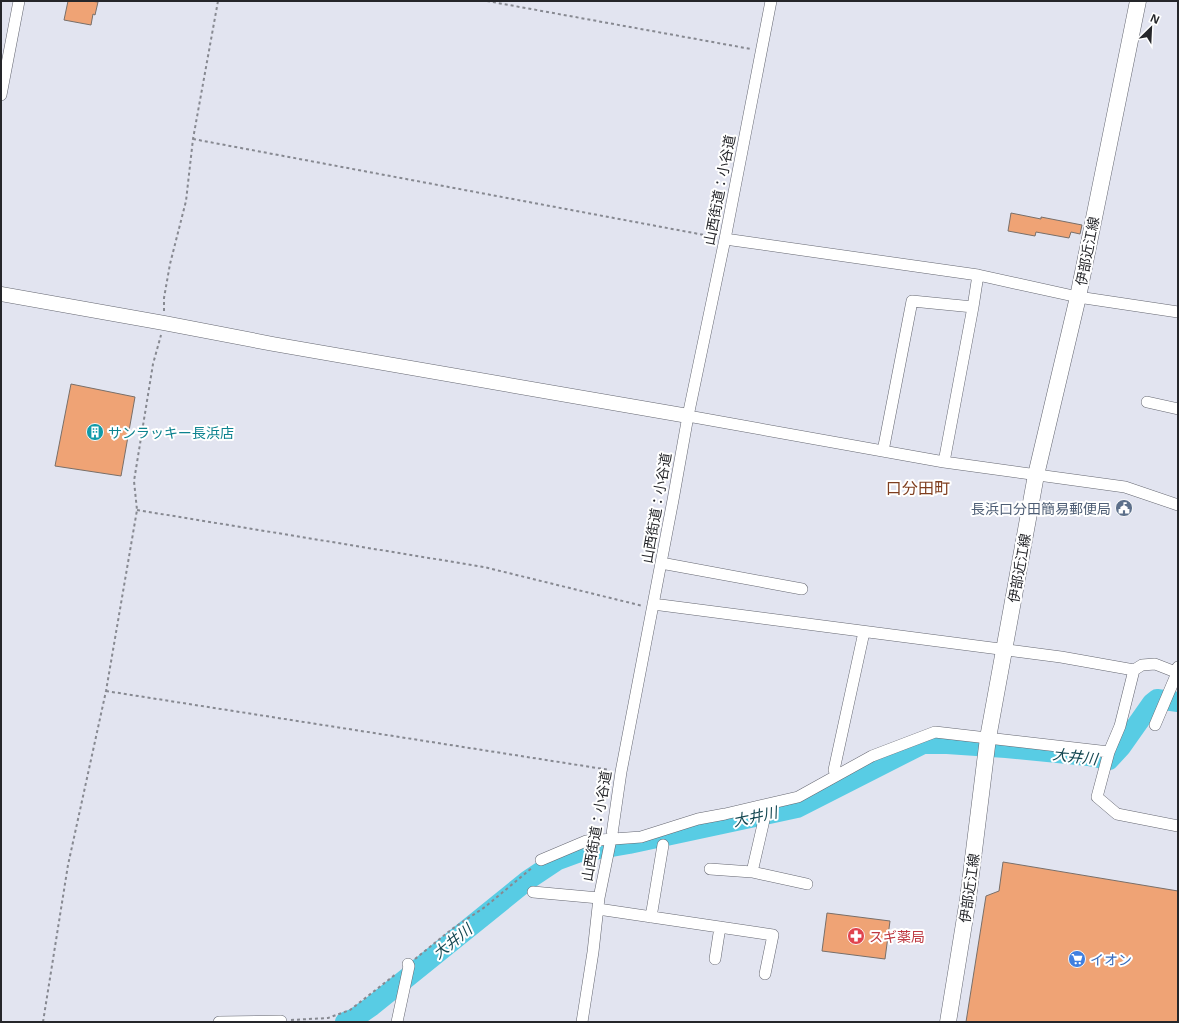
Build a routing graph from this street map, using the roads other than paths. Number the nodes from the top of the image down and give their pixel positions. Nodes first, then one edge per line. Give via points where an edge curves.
1 (20, 1) edge
2 (771, 1) edge
3 (1138, 1) edge
4 (1, 95) edge
5 (725, 239) junction
6 (978, 275) junction
7 (1, 294) edge
8 (1078, 298) junction
9 (973, 307) junction
10 (1178, 312) edge
11 (1147, 402) dead end
12 (1178, 409) edge
13 (688, 416) junction
14 (883, 451) junction
15 (944, 462) junction
16 (1036, 475) junction
17 (1178, 505) edge
18 (661, 564) junction
19 (802, 589) dead end
20 (652, 606) junction
21 (864, 632) junction
22 (1004, 650) junction
23 (1134, 670) junction
24 (1178, 671) edge
25 (1155, 725) dead end
26 (988, 738) junction
27 (1109, 752) junction
28 (837, 775) junction
29 (760, 806) junction
30 (1178, 826) edge
31 (610, 839) junction
32 (663, 845) dead end
33 (541, 860) road end
34 (710, 869) dead end
35 (752, 872) junction
36 (807, 884) dead end
37 (533, 892) dead end
38 (598, 903) junction
39 (651, 917) junction
40 (720, 927) junction
41 (715, 959) dead end
42 (408, 964) road end
43 (765, 974) dead end
44 (281, 1021) road end
45 (221, 1022) edge
46 (398, 1022) edge
47 (582, 1022) edge
48 (948, 1022) edge

1 - 4 street
2 - 5 street, 山西街道：小谷道
3 - 8 main road, 伊部近江線
5 - 6 street
5 - 13 street, 山西街道：小谷道
6 - 8 street
6 - 9 street
7 - 13 street via 281,346
8 - 10 street
8 - 16 main road, 伊部近江線
9 - 14 street via 912,301
9 - 15 street
11 - 12 street
13 - 14 street
13 - 18 street, 山西街道：小谷道
14 - 15 street
15 - 16 street
16 - 17 street via 1125,487
16 - 22 main road, 伊部近江線
18 - 19 street
18 - 20 street, 山西街道：小谷道
20 - 21 street
20 - 31 street, 山西街道：小谷道
21 - 22 street
21 - 28 street via 834,770
22 - 23 street
22 - 26 main road, 伊部近江線
23 - 24 street via 1142,665 1155,664
23 - 27 street via 1120,726
24 - 25 street
26 - 27 street
26 - 28 street via 935,732 872,756
26 - 48 main road, 伊部近江線 via 968,899
27 - 30 street via 1097,797 1117,814
28 - 29 street via 798,797
29 - 31 street via 698,818 641,837
29 - 35 street via 764,820
31 - 33 street via 586,841
31 - 38 street, 山西街道：小谷道
32 - 39 street
34 - 35 street
35 - 36 street
37 - 38 street
38 - 39 street
38 - 47 street, 山西街道：小谷道
39 - 40 street
40 - 41 street
40 - 43 street via 773,935
42 - 46 street via 410,966
44 - 45 street

